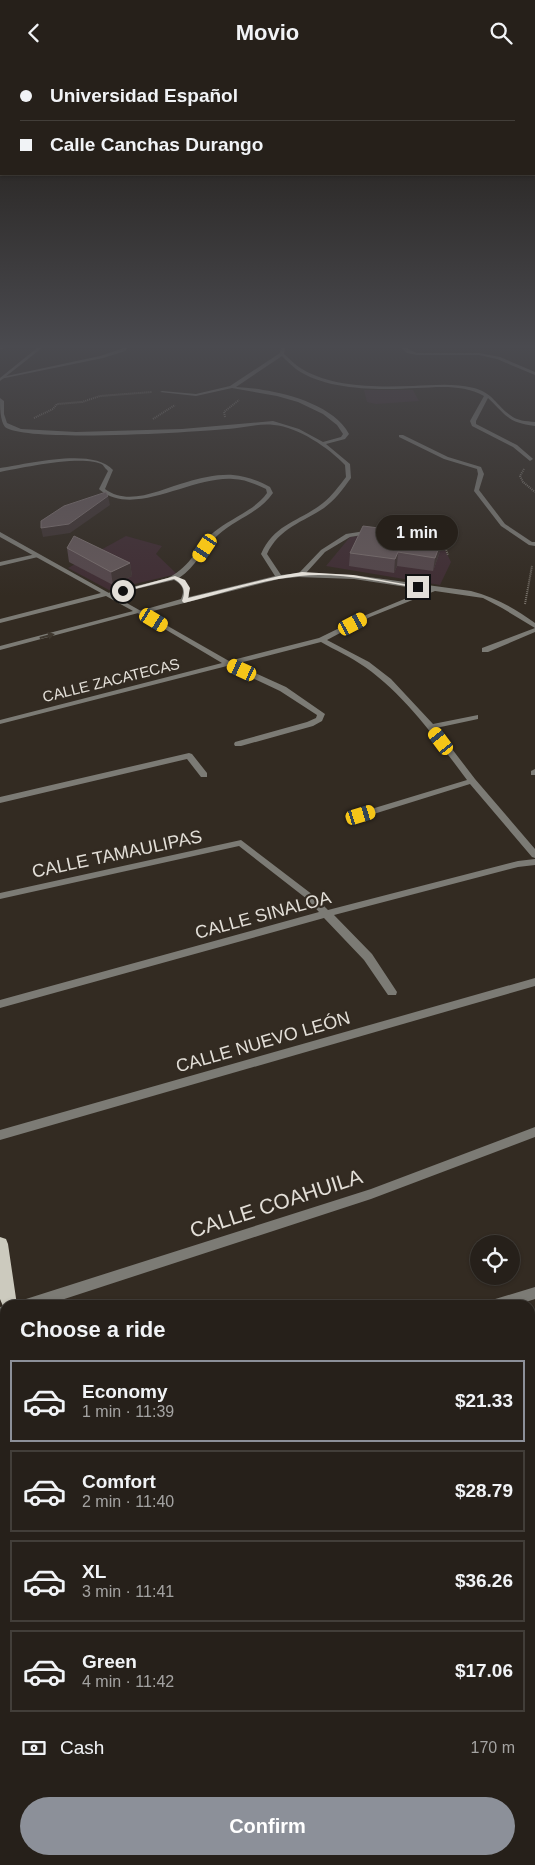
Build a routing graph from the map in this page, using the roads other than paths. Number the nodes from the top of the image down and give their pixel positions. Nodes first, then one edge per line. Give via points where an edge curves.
1 (10, 428) edge
2 (230, 428) edge
3 (289, 428) edge
4 (343, 428) edge
5 (480, 428) edge
6 (401, 436) dead end
7 (321, 443) junction
8 (530, 459) road end
9 (0, 470) edge
10 (429, 523) road end
11 (0, 534) edge
12 (533, 544) edge
13 (36, 556) junction
14 (0, 564) edge
15 (302, 574) junction
16 (177, 577) junction
17 (279, 577) junction
18 (434, 589) junction
19 (107, 594) junction
20 (184, 601) junction
21 (139, 611) junction
22 (0, 621) edge
23 (535, 628) edge
24 (322, 640) junction
25 (0, 648) edge
26 (485, 650) dead end
27 (228, 664) junction
28 (474, 717) dead end
29 (0, 722) edge
30 (431, 727) junction
31 (238, 744) dead end
32 (204, 775) dead end
33 (472, 781) junction
34 (0, 800) edge
35 (361, 815) dead end
36 (535, 855) edge
37 (535, 862) edge
38 (0, 896) edge
39 (326, 914) junction
40 (535, 982) edge
41 (392, 992) dead end
42 (0, 1004) edge
43 (535, 1132) edge
44 (0, 1135) edge
45 (0, 1244) edge
46 (535, 1293) edge
47 (8, 1300) edge
48 (42, 1300) edge
49 (512, 1300) edge

1 - 2 street via 38,432 139,433
3 - 7 street
4 - 7 street via 346,434 343,438
5 - 8 street via 515,446
6 - 12 street via 446,459 479,468 476,490 480,496 503,525
7 - 17 street via 344,459 350,471 349,477 335,496 290,523 267,546 264,554
9 - 16 street via 96,460 105,463 111,471 102,489 124,499 142,498 218,478 233,477 268,488 267,500 214,535 196,561
10 - 15 street via 343,537 319,555
11 - 13 street
13 - 14 street
13 - 19 street
15 - 17 street
15 - 18 street via 353,577
16 - 19 street
16 - 20 street via 187,588
17 - 20 street
18 - 23 street via 485,597
18 - 24 street via 368,615
19 - 21 street
19 - 22 street
20 - 21 street
25 -> 21 street
21 - 27 street
23 - 26 street
24 - 27 street, CALLE ZACATECAS
24 - 30 street via 373,669
27 - 29 street, CALLE ZACATECAS
27 - 31 street via 283,689 321,714 310,724
28 - 30 street
30 - 33 street
32 - 34 street via 189,756
33 - 35 street
33 - 36 street
37 - 39 street, CALLE SINALOA
38 - 39 street, CALLE TAMAULIPAS via 241,843 310,897
39 - 41 street via 368,957
39 - 42 street, CALLE SINALOA
40 - 44 street, CALLE NUEVO LEÓN
43 - 48 street, CALLE COAHUILA via 371,1194
45 - 47 main road
46 - 49 street

